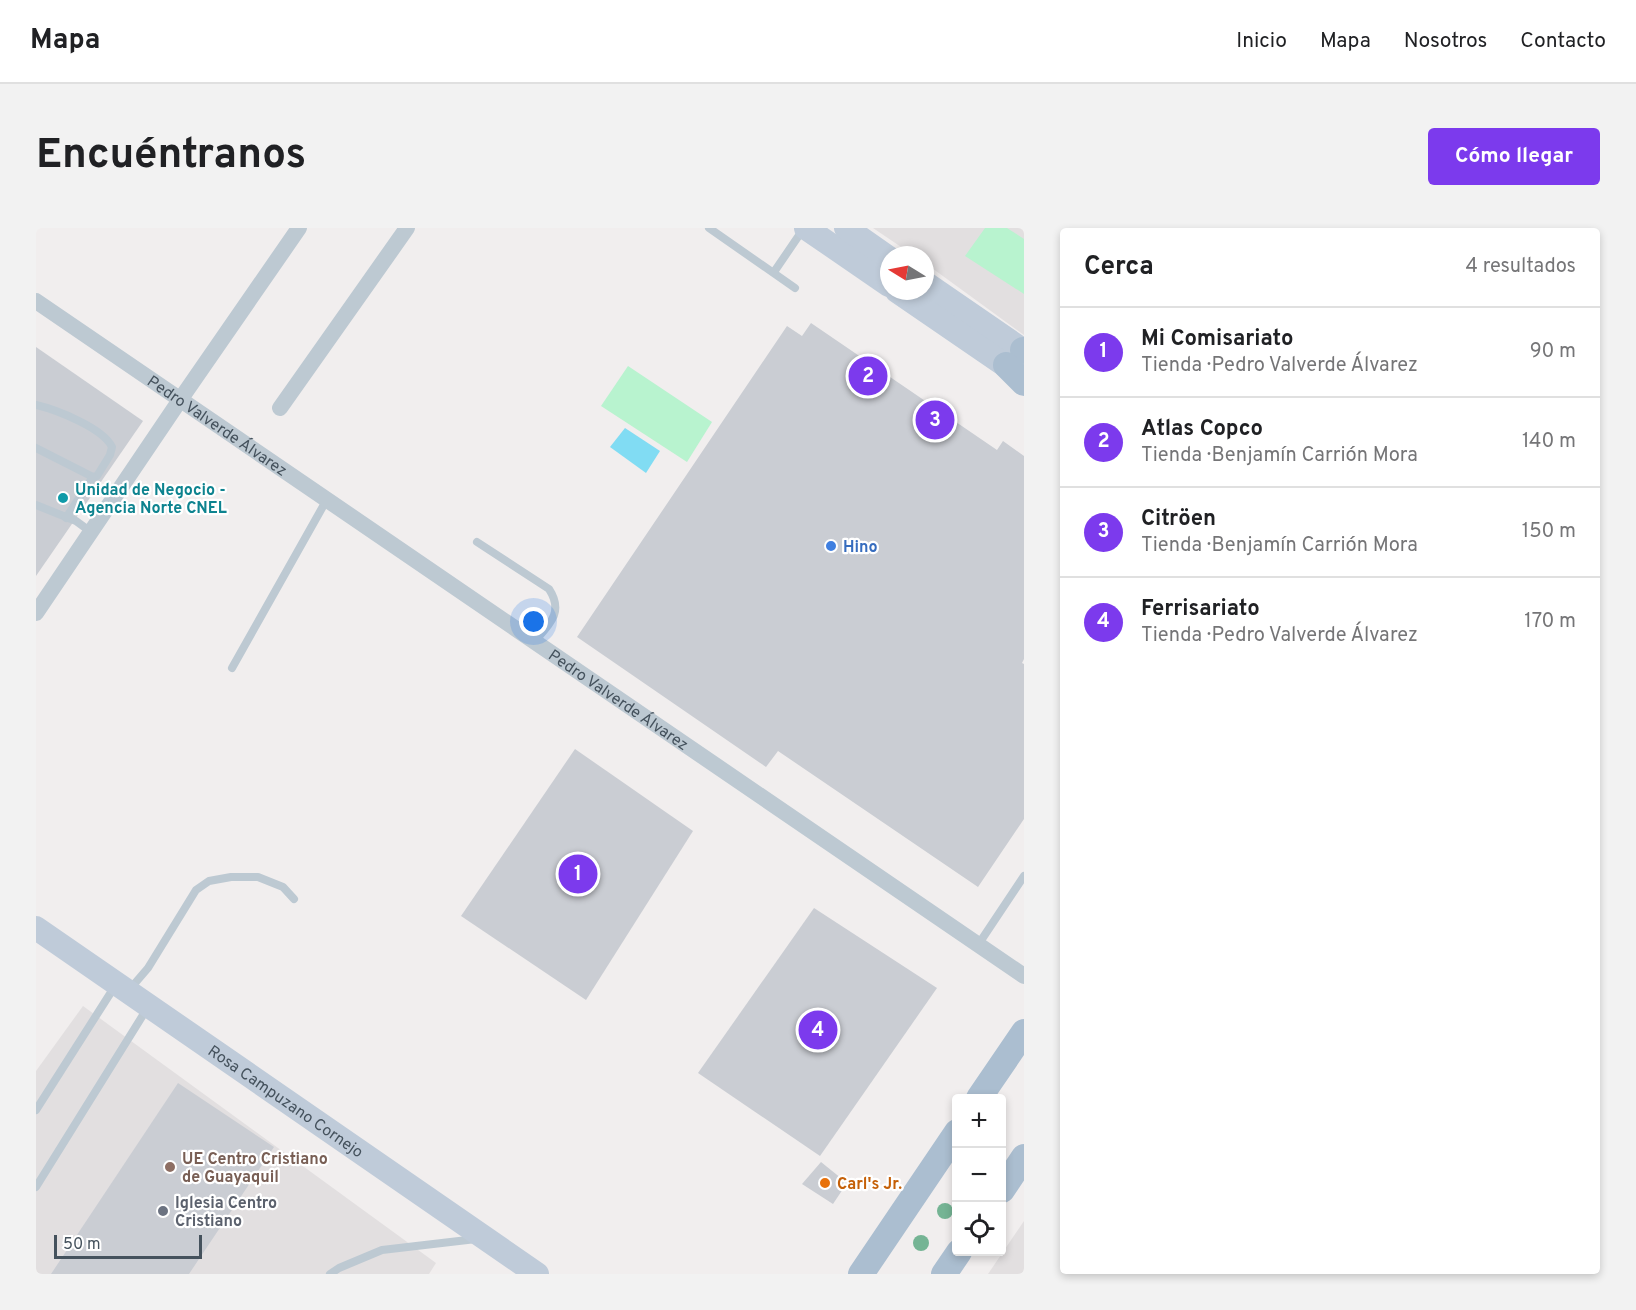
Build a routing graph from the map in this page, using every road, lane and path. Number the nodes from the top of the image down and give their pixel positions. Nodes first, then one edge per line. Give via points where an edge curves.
1 (407, 228) edge
2 (710, 228) edge
3 (805, 228) edge
4 (846, 228) edge
5 (293, 230) edge
6 (880, 252) edge
7 (774, 273) junction
8 (880, 279) edge
9 (795, 288) dead end
10 (934, 290) edge
11 (912, 300) edge
12 (36, 301) edge
13 (1021, 363) edge
14 (180, 399) junction
15 (36, 405) edge
16 (280, 408) dead end
17 (36, 448) edge
18 (93, 477) junction
19 (326, 501) junction
20 (36, 505) edge
21 (66, 518) junction
22 (91, 532) junction
23 (477, 542) dead end
24 (36, 614) edge
25 (534, 642) junction
26 (232, 668) dead end
27 (1024, 876) edge
28 (294, 899) dead end
29 (36, 928) edge
30 (978, 945) junction
31 (1024, 976) edge
32 (122, 988) junction
33 (149, 1006) junction
34 (1024, 1032) edge
35 (982, 1094) edge
36 (36, 1110) edge
37 (952, 1139) edge
38 (1024, 1157) edge
39 (1006, 1184) edge
40 (36, 1187) edge
41 (485, 1238) junction
42 (956, 1256) edge
43 (339, 1268) junction
44 (330, 1274) edge
45 (347, 1274) edge
46 (537, 1274) edge
47 (861, 1274) edge
48 (944, 1274) edge

1 - 16 street
2 - 7 lane
3 - 7 lane
3 - 8 street
4 - 6 street
5 - 14 street
7 - 9 lane
10 - 13 street
11 - 13 street
12 - 14 street, Pedro Valverde Álvarez
14 - 19 street, Pedro Valverde Álvarez
14 - 22 street
15 - 18 lane via 59,412 109,441 110,455
17 - 18 lane
18 - 21 lane
19 - 25 street, Pedro Valverde Álvarez
19 - 26 lane
20 - 21 lane
21 - 22 lane
22 - 24 street
23 - 25 lane via 549,589 556,600 556,612
25 - 30 street, Pedro Valverde Álvarez
27 - 30 lane
28 - 32 lane via 283,887 258,877 231,876 209,881 196,890 148,968
29 - 32 street, Rosa Campuzano Cornejo
30 - 31 street, Pedro Valverde Álvarez
32 - 33 street, Rosa Campuzano Cornejo
32 - 36 lane
33 - 40 lane
33 - 41 street, Rosa Campuzano Cornejo
34 - 35 main road
37 - 47 main road
38 - 39 main road
41 - 43 lane via 382,1250
41 - 46 street, Rosa Campuzano Cornejo
42 - 48 main road
43 - 44 lane
43 - 45 lane

